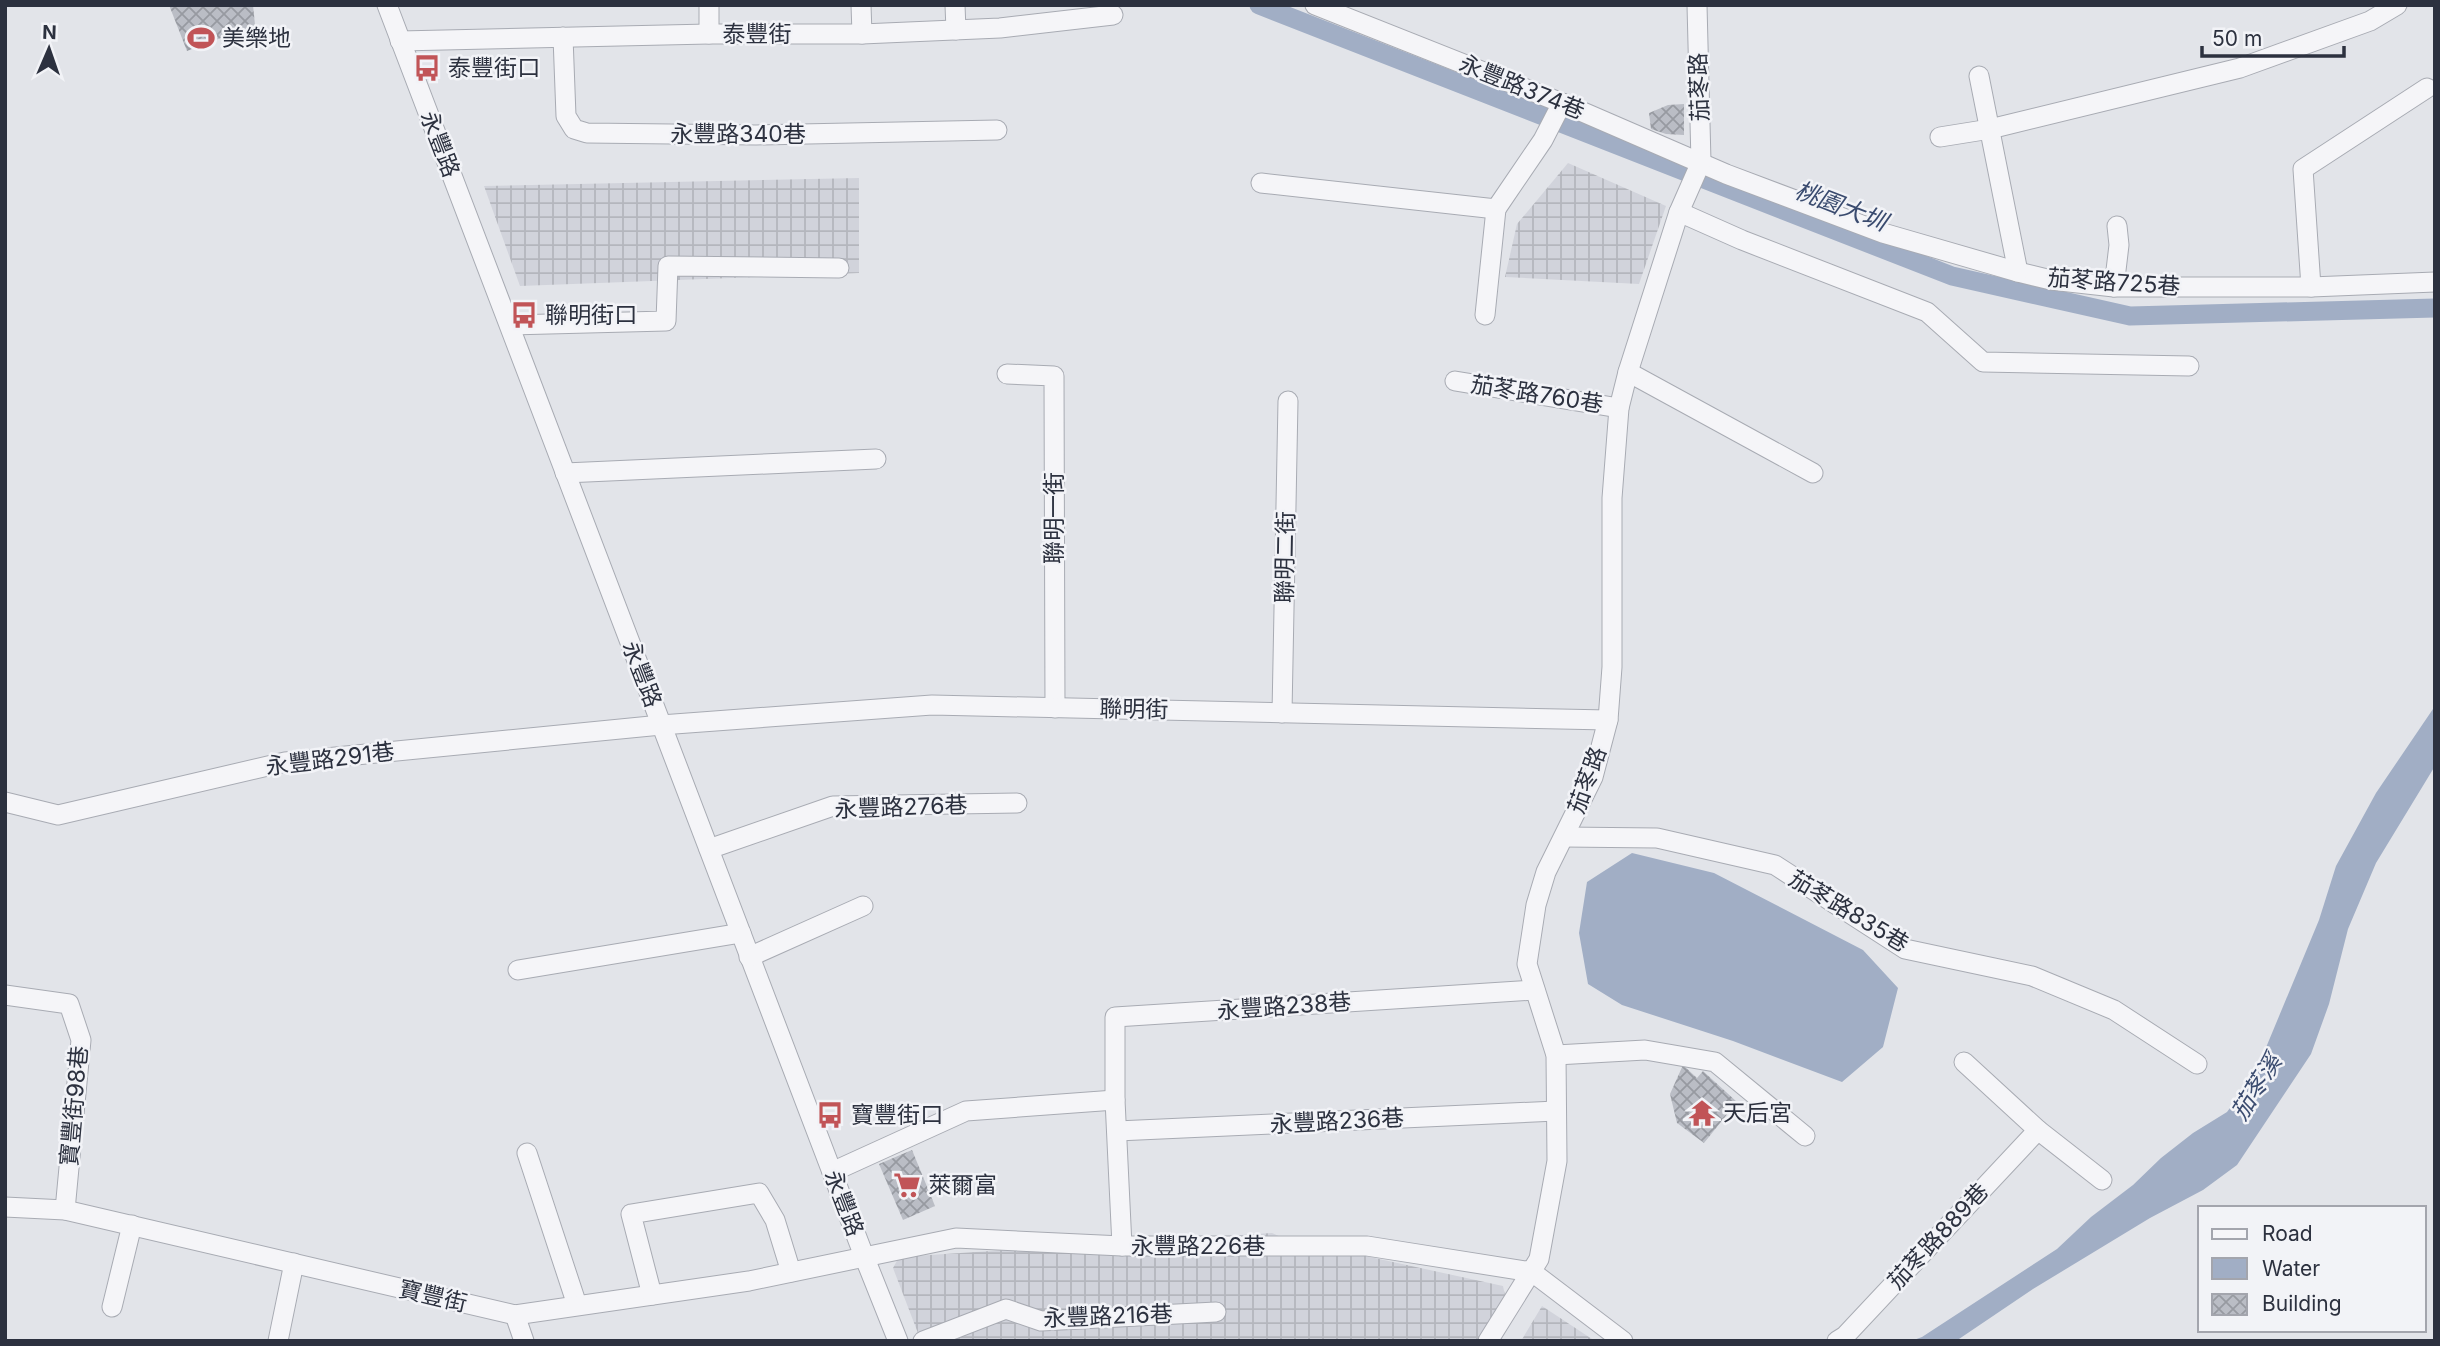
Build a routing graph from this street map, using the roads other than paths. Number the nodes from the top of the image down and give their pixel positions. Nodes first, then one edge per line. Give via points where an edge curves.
1 (387, 5) edge
2 (709, 5) edge
3 (862, 5) edge
4 (955, 5) edge
5 (1315, 5) edge
6 (1697, 5) edge
7 (2397, 5) edge
8 (1113, 15) dead end
9 (956, 30) junction
10 (709, 34) junction
11 (862, 34) junction
12 (564, 37) junction
13 (400, 41) junction
14 (1979, 76) dead end
15 (2427, 88) dead end
16 (1559, 108) junction
17 (1990, 129) junction
18 (997, 130) dead end
19 (1940, 137) dead end
20 (1700, 165) junction
21 (1726, 174) joint
22 (1261, 183) dead end
23 (1681, 206) junction
24 (1496, 209) junction
25 (2117, 226) dead end
26 (839, 268) dead end
27 (2018, 272) junction
28 (2435, 282) edge
29 (2114, 287) junction
30 (2311, 287) junction
31 (1485, 315) dead end
32 (510, 325) junction
33 (2189, 366) dead end
34 (1628, 372) junction
35 (1007, 374) dead end
36 (1455, 381) dead end
37 (1288, 401) dead end
38 (1619, 408) junction
39 (876, 459) dead end
40 (565, 472) junction
41 (1813, 473) dead end
42 (1055, 708) junction
43 (1282, 713) junction
44 (1608, 720) junction
45 (661, 725) junction
46 (5, 802) edge
47 (1017, 803) dead end
48 (1564, 837) junction
49 (709, 849) junction
50 (863, 906) dead end
51 (740, 933) junction
52 (750, 957) junction
53 (518, 970) dead end
54 (1535, 990) junction
55 (5, 995) edge
56 (1556, 1055) junction
57 (1964, 1062) dead end
58 (2197, 1064) dead end
59 (1115, 1100) junction
60 (1556, 1111) junction
61 (2038, 1130) junction
62 (1117, 1131) junction
63 (1805, 1136) dead end
64 (527, 1153) dead end
65 (832, 1172) junction
66 (2102, 1180) dead end
67 (5, 1208) edge
68 (65, 1210) junction
69 (132, 1225) junction
70 (1122, 1246) junction
71 (864, 1256) junction
72 (294, 1263) junction
73 (791, 1272) junction
74 (1532, 1272) junction
75 (652, 1295) junction
76 (577, 1305) junction
77 (112, 1307) dead end
78 (1216, 1312) dead end
79 (515, 1315) junction
80 (278, 1341) edge
81 (524, 1341) edge
82 (898, 1341) edge
83 (923, 1341) edge
84 (1488, 1341) edge
85 (1623, 1341) edge
86 (1837, 1341) edge

1 - 13 street, 永豐路
2 - 10 street
3 - 11 street
4 - 9 street
5 - 16 street, 永豐路374巷
6 - 20 street, 茄苳路
7 - 17 street via 2370,21 2240,68
8 - 9 street, 泰豐街
9 - 11 street, 泰豐街
10 - 11 street, 泰豐街
10 - 12 street, 泰豐街
12 - 13 street, 泰豐街
12 - 18 street, 永豐路340巷 via 566,116 574,129 587,134
13 - 32 street, 永豐路
14 - 17 street
15 - 30 street via 2303,169
16 - 20 street, 永豐路374巷
16 - 24 street
17 - 19 street
17 - 27 street
20 - 21 street, 永豐路374巷
20 - 23 street, 茄苳路
21 - 27 street, 茄苳路725巷 via 1883,233
22 - 24 street
23 - 33 street via 1742,240 1927,312 1983,362
23 - 34 street, 茄苳路
24 - 31 street
25 - 29 street
26 - 32 street via 668,266 666,321
27 - 29 street, 茄苳路725巷
28 - 30 street, 茄苳路725巷
29 - 30 street, 茄苳路725巷
32 - 40 street, 永豐路
34 - 38 street, 茄苳路
34 - 41 street
35 - 42 street, 聯明一街 via 1054,376
36 - 38 street, 茄苳路760巷
37 - 43 street, 聯明二街
38 - 44 street, 茄苳路 via 1612,498
39 - 40 street
40 - 45 street, 永豐路
42 - 43 street, 聯明街
42 - 45 street, 聯明街 via 932,705
43 - 44 street, 聯明街
44 - 48 street, 茄苳路 via 1594,776
45 - 46 street, 永豐路291巷 via 285,762 58,815
45 - 49 street, 永豐路
47 - 49 street, 永豐路276巷 via 833,806
48 - 54 street, 茄苳路 via 1536,905 1527,964
48 - 58 street, 茄苳路835巷 via 1657,838 1775,865 1905,949 2032,975 2114,1010
49 - 51 street, 永豐路
50 - 52 street
51 - 52 street, 永豐路
51 - 53 street
52 - 65 street, 永豐路
54 - 56 street, 茄苳路
54 - 59 street, 永豐路238巷 via 1115,1017
55 - 68 street, 寶豐街98巷 via 69,1004 81,1040
56 - 60 street, 茄苳路
56 - 63 street via 1645,1050 1715,1062
57 - 61 street
59 - 62 street
59 - 65 street via 966,1111
60 - 62 street, 永豐路236巷
60 - 74 street, 茄苳路 via 1557,1161 1539,1259
61 - 66 street
61 - 86 street, 茄苳路889巷
62 - 70 street
64 - 76 street
65 - 71 street, 永豐路
67 - 68 street, 寶豐街
68 - 69 street, 寶豐街
69 - 72 street, 寶豐街
69 - 77 street
70 - 71 street, 永豐路226巷 via 956,1238
70 - 74 street, 永豐路226巷 via 1367,1246
71 - 73 street, 寶豐街
71 - 82 street, 永豐路
72 - 79 street, 寶豐街
72 - 80 street
73 - 75 street, 寶豐街
73 - 75 street via 775,1220 759,1193 631,1214
74 - 84 street, 茄苳路
74 - 85 street
75 - 76 street, 寶豐街
76 - 79 street, 寶豐街
78 - 83 street, 永豐路216巷 via 1041,1321 1006,1309
79 - 81 street

